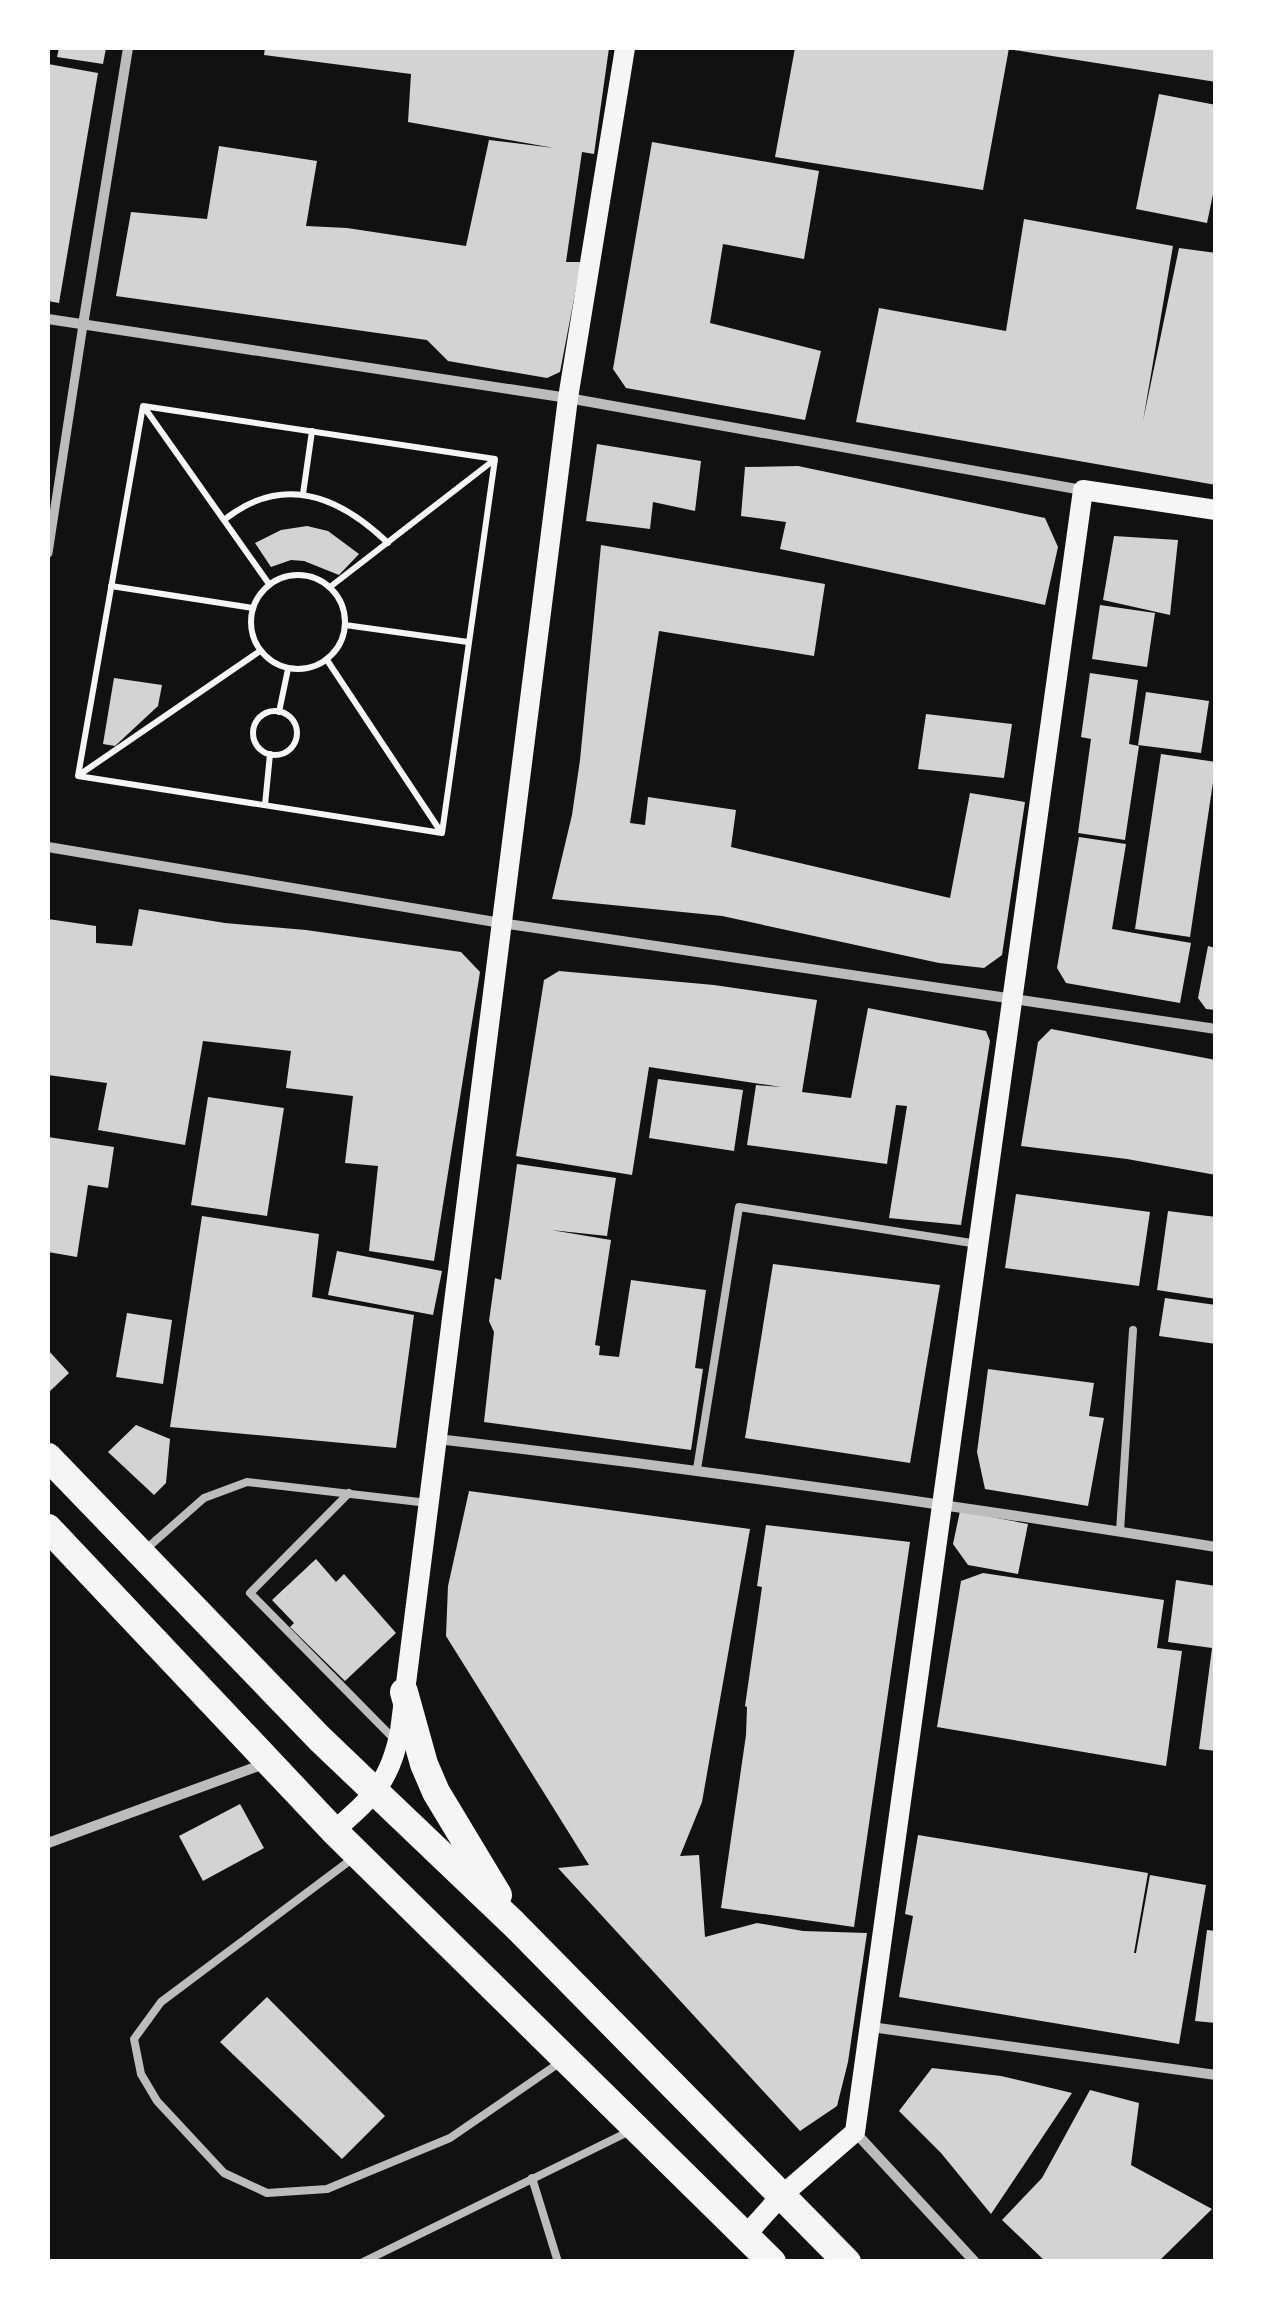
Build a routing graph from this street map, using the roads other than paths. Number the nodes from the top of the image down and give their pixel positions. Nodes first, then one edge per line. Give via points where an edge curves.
1 (128, 48) edge
2 (625, 48) edge
3 (48, 318) edge
4 (83, 325) junction
5 (568, 398) junction
6 (1083, 490) junction
7 (1216, 510) edge
8 (48, 553) edge
9 (48, 846) edge
10 (501, 923) junction
11 (1013, 999) junction
12 (1216, 1029) edge
13 (978, 1244) junction
14 (1134, 1330) dead end
15 (436, 1439) junction
16 (48, 1457) edge
17 (697, 1470) junction
18 (350, 1494) junction
19 (428, 1503) junction
20 (942, 1503) junction
21 (48, 1528) edge
22 (1120, 1531) junction
23 (1216, 1546) edge
24 (142, 1553) junction
25 (404, 1692) junction
26 (398, 1742) junction
27 (270, 1762) junction
28 (378, 1792) junction
29 (334, 1831) junction
30 (48, 1843) edge
31 (359, 1853) junction
32 (513, 1923) junction
33 (871, 2026) junction
34 (565, 2059) junction
35 (1216, 2075) edge
36 (634, 2129) junction
37 (854, 2132) junction
38 (532, 2178) junction
39 (780, 2197) junction
40 (746, 2235) junction
41 (364, 2262) edge
42 (558, 2262) edge
43 (772, 2262) edge
44 (847, 2262) edge
45 (974, 2262) edge

1 - 4 street
2 - 5 main road
3 - 4 street
4 - 5 street
4 - 8 street
5 - 6 street
5 - 10 main road
6 - 7 main road
6 - 11 main road
9 - 10 street
10 - 11 street
10 - 15 main road
11 - 12 street
11 - 13 main road
13 - 17 lane via 739,1207
13 - 20 main road
14 - 22 lane
15 - 17 street
15 - 19 main road
16 - 24 highway
17 - 20 street
18 - 19 lane
18 - 24 lane via 247,1482 226,1487
18 - 26 lane via 250,1593
19 - 25 main road
20 - 22 street
20 - 33 main road
21 - 27 highway
22 - 23 street
24 - 28 highway
25 - 26 main road
25 - 32 highway via 436,1792
26 - 28 main road
27 - 29 highway
27 - 30 street
28 - 29 main road
28 - 32 highway
29 - 31 highway
31 - 34 highway
31 - 34 lane via 161,2002 134,2039 141,2074 157,2101 224,2173 268,2193 327,2188 450,2138
32 - 39 highway
33 - 35 street
33 - 37 main road
34 - 36 highway
36 - 38 lane
36 - 40 highway
37 - 39 main road
37 - 45 street
38 - 41 lane
38 - 42 lane
39 - 40 main road
39 - 44 highway
40 - 43 highway

